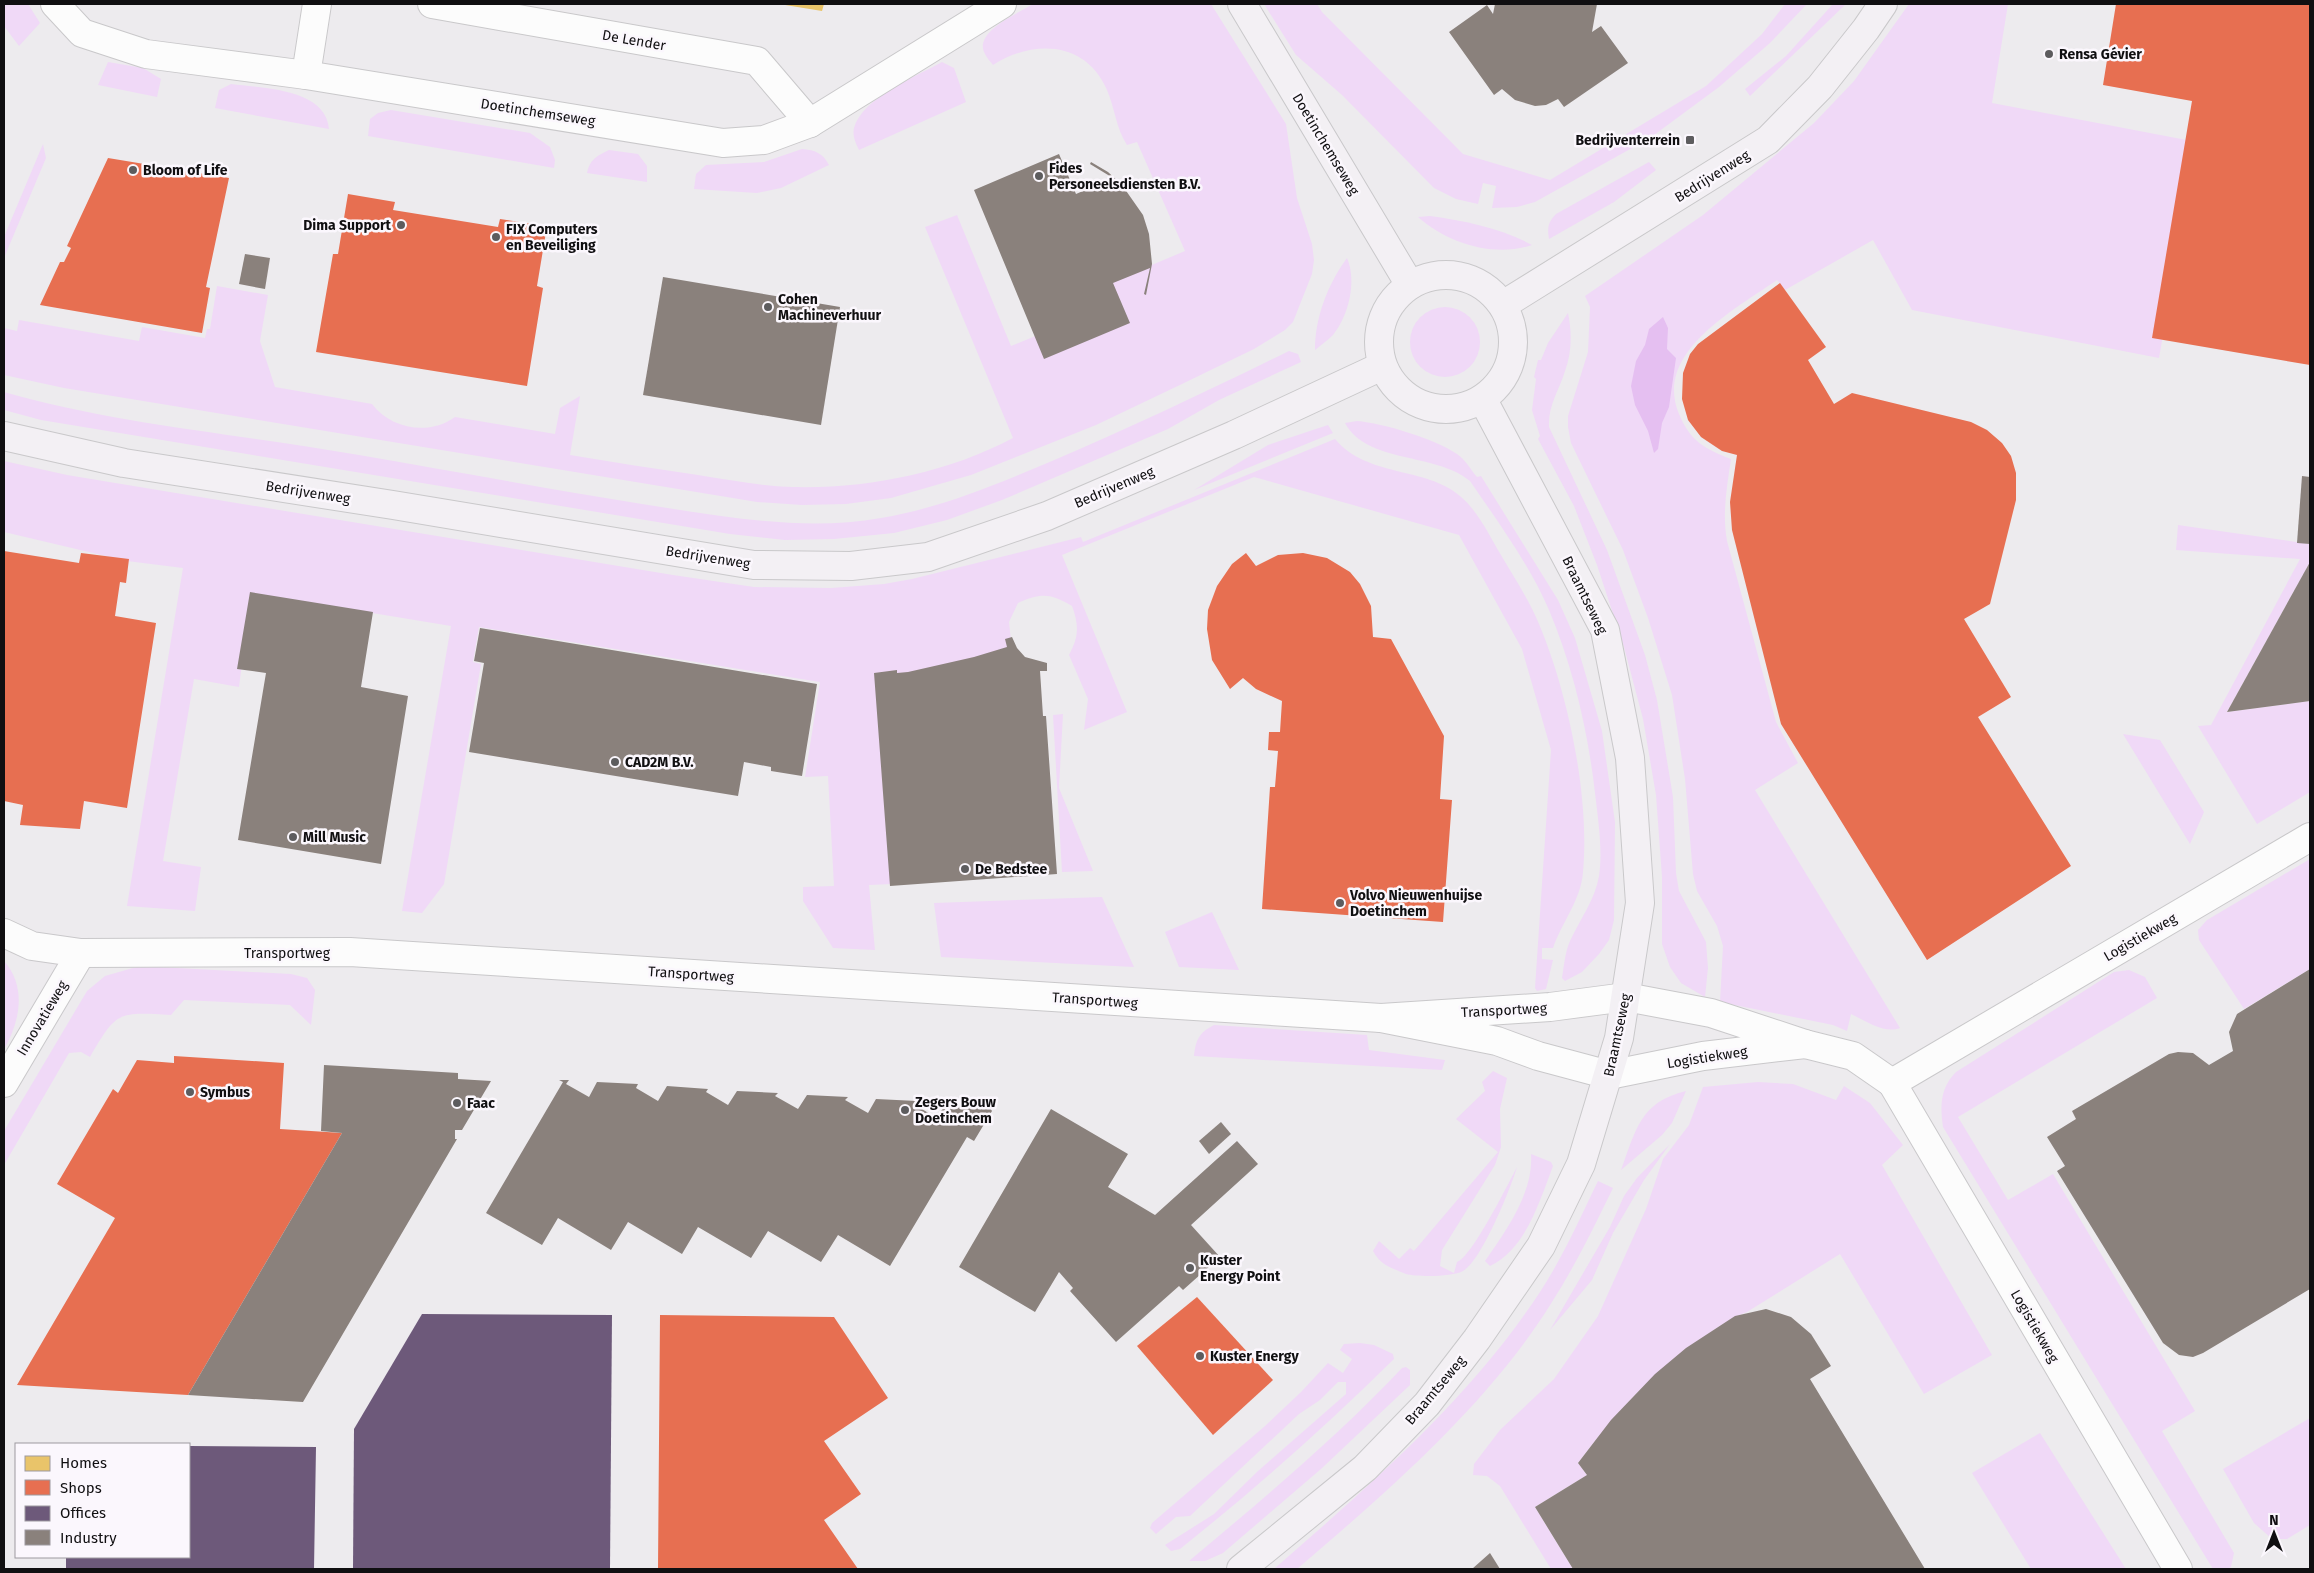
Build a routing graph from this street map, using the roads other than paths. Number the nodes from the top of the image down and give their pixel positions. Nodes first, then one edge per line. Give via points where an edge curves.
1 (55, 4) edge
2 (317, 4) edge
3 (432, 4) edge
4 (1242, 4) edge
5 (1883, 4) edge
6 (987, 8) edge
7 (306, 74) junction
8 (810, 124) junction
9 (1410, 285) junction
10 (1503, 304) junction
11 (1382, 366) junction
12 (1483, 400) junction
13 (4, 436) edge
14 (2310, 837) edge
15 (4, 933) edge
16 (81, 953) junction
17 (1626, 997) junction
18 (1381, 1018) junction
19 (1805, 1044) junction
20 (1609, 1075) junction
21 (1892, 1083) junction
22 (4, 1084) edge
23 (1241, 1569) edge
24 (2178, 1569) edge

1 - 7 street, Doetinchemseweg via 82,33 146,54
2 - 7 street
3 - 8 street, De Lender via 756,61
4 - 9 main road, Doetinchemseweg
5 - 10 main road, Bedrijvenweg via 1820,87 1768,140
6 - 8 street, Doetinchemseweg
7 - 8 street, Doetinchemseweg via 723,143 764,140
9 - 10 main road via 1434,276 1460,276 1485,286
9 - 11 main road via 1393,300 1382,321 1378,344
10 - 12 main road via 1513,329 1513,356 1502,381
11 - 12 main road via 1399,392 1425,407 1455,410
11 - 13 main road, Bedrijvenweg via 1243,431 1047,516 928,557 851,566 754,565 124,464
12 - 17 main road, Braamtseweg via 1605,630 1630,758 1640,903
14 - 21 street, Logistiekweg
15 - 16 street, Transportweg via 32,946
16 - 18 street, Transportweg via 350,952
16 - 22 street, Innovatieweg
17 - 18 street, Transportweg via 1550,1007
17 - 19 street, Logistiekweg via 1710,1013
17 - 20 main road, Braamtseweg
18 - 20 street, Transportweg via 1497,1041
19 - 20 street, Logistiekweg via 1703,1056
19 - 21 street, Logistiekweg via 1853,1056
20 - 23 main road, Braamtseweg via 1581,1164 1542,1246 1477,1339 1427,1404 1365,1468
21 - 24 street, Logistiekweg

